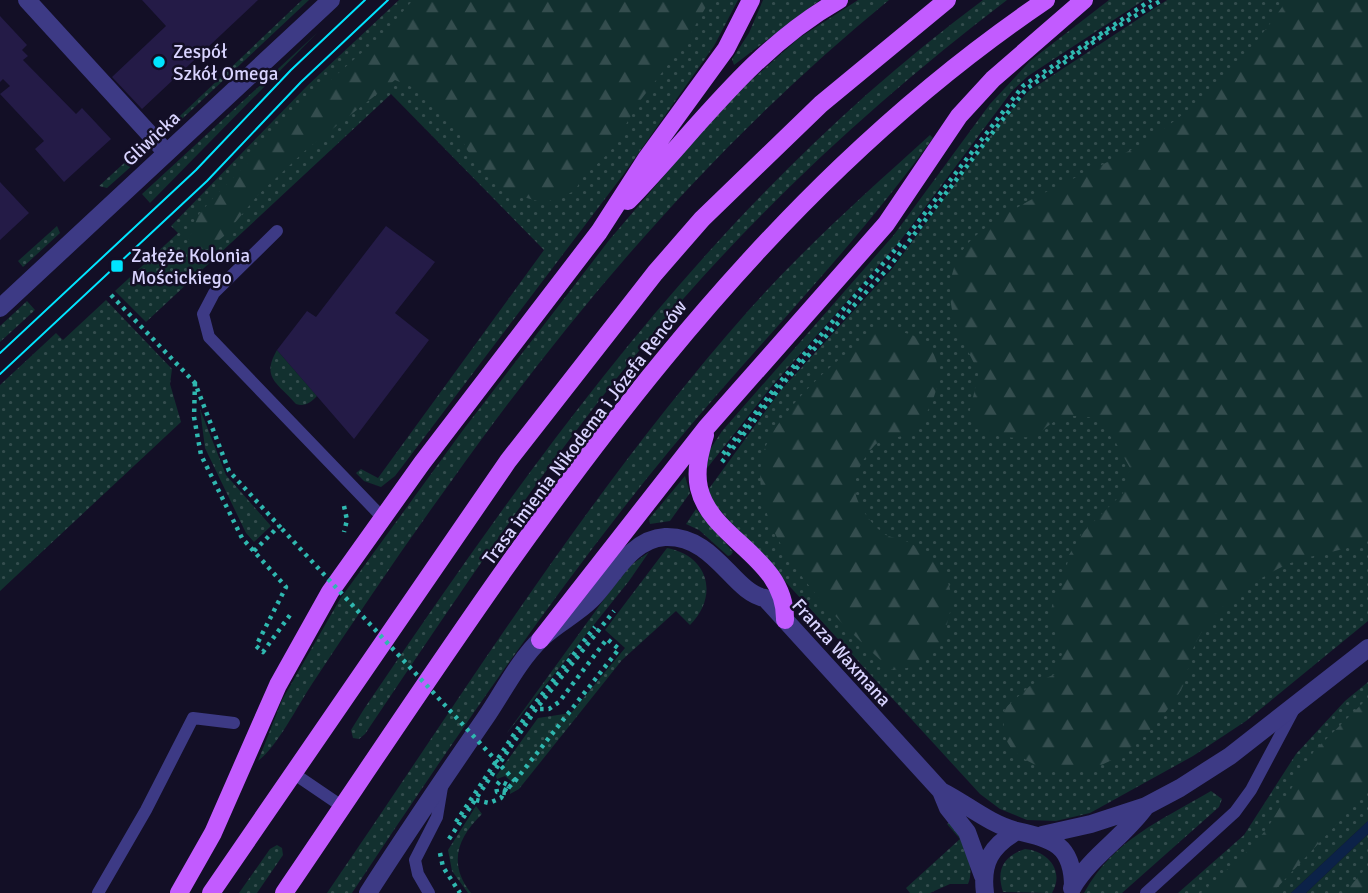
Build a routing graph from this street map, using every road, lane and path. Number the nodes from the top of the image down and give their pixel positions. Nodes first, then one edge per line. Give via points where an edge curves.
1 (27, 0) edge
2 (331, 0) edge
3 (751, 0) edge
4 (839, 0) edge
5 (947, 0) edge
6 (1046, 0) edge
7 (1084, 0) edge
8 (1151, 0) edge
9 (1162, 0) edge
10 (166, 152) junction
11 (601, 228) junction
12 (277, 231) dead end
13 (111, 295) dead end
14 (0, 308) edge
15 (195, 383) junction
16 (706, 428) junction
17 (339, 498) dead end
18 (382, 517) junction
19 (281, 528) junction
20 (342, 543) dead end
21 (254, 551) junction
22 (326, 565) dead end
23 (318, 575) dead end
24 (615, 605) dead end
25 (295, 608) dead end
26 (785, 620) junction
27 (540, 640) junction
28 (1368, 648) edge
29 (1295, 706) junction
30 (533, 709) junction
31 (234, 723) dead end
32 (293, 773) junction
33 (444, 778) junction
34 (515, 781) junction
35 (941, 791) junction
36 (476, 800) junction
37 (1146, 806) junction
38 (343, 807) junction
39 (1017, 831) junction
40 (1042, 835) junction
41 (438, 853) junction
42 (431, 861) dead end
43 (984, 885) edge
44 (1071, 890) edge
45 (98, 893) edge
46 (179, 893) edge
47 (211, 893) edge
48 (284, 893) edge
49 (368, 893) edge
50 (429, 893) edge
51 (460, 893) edge
52 (1146, 893) edge

1 - 10 street
2 - 10 street, Gliwicka
3 - 11 main road via 726,48
4 - 11 main road via 782,38 739,76
5 - 32 main road, Trasa imienia Nikodema i Józefa Renców via 895,39 781,141 655,273 508,461
6 - 38 main road, Trasa imienia Nikodema i Józefa Renców via 949,72 853,156 702,312 525,541
7 - 16 main road via 993,79 959,116 886,224
8 - 9 path via 1023,86 886,263 779,383 719,463 786,380 890,267 1026,89
10 - 14 street, Gliwicka
11 - 18 main road
12 - 18 lane via 214,293 203,314 209,337
13 - 15 path
15 - 19 path via 229,471
15 - 21 path via 194,417 201,455 242,538
16 - 26 main road via 699,457 699,490 709,509 779,585
16 - 27 main road
17 - 20 path via 347,520
18 - 46 main road via 330,592 278,685 213,834
19 - 21 path
19 - 34 path, bridge
21 - 25 path via 286,587 256,646 263,652
22 - 23 path
24 - 30 path
26 - 27 street, Franza Waxmana via 765,598 753,596 729,569 701,548 678,538 652,538 638,546 590,601
26 - 35 street, Franza Waxmana
27 - 33 street
28 - 29 street
29 - 37 street via 1230,756
29 - 52 lane via 1236,812
30 - 34 path via 549,709 559,702 607,639 619,649
30 - 36 path
30 - 41 path
31 - 45 lane via 193,718
32 - 38 lane
32 - 47 main road, Trasa imienia Nikodema i Józefa Renców
33 - 49 street
33 - 50 lane via 437,817 415,860
34 - 36 path, bridge via 506,793 501,793 496,789 500,781 508,785 501,798 489,803
35 - 39 street
35 - 43 street via 967,832
36 - 41 path
37 - 40 street
37 - 44 street via 1128,832 1093,859
38 - 48 main road, Trasa imienia Nikodema i Józefa Renców
39 - 40 street
39 - 43 street via 990,853
40 - 44 street via 1065,853 1073,874
41 - 42 path
41 - 51 path

